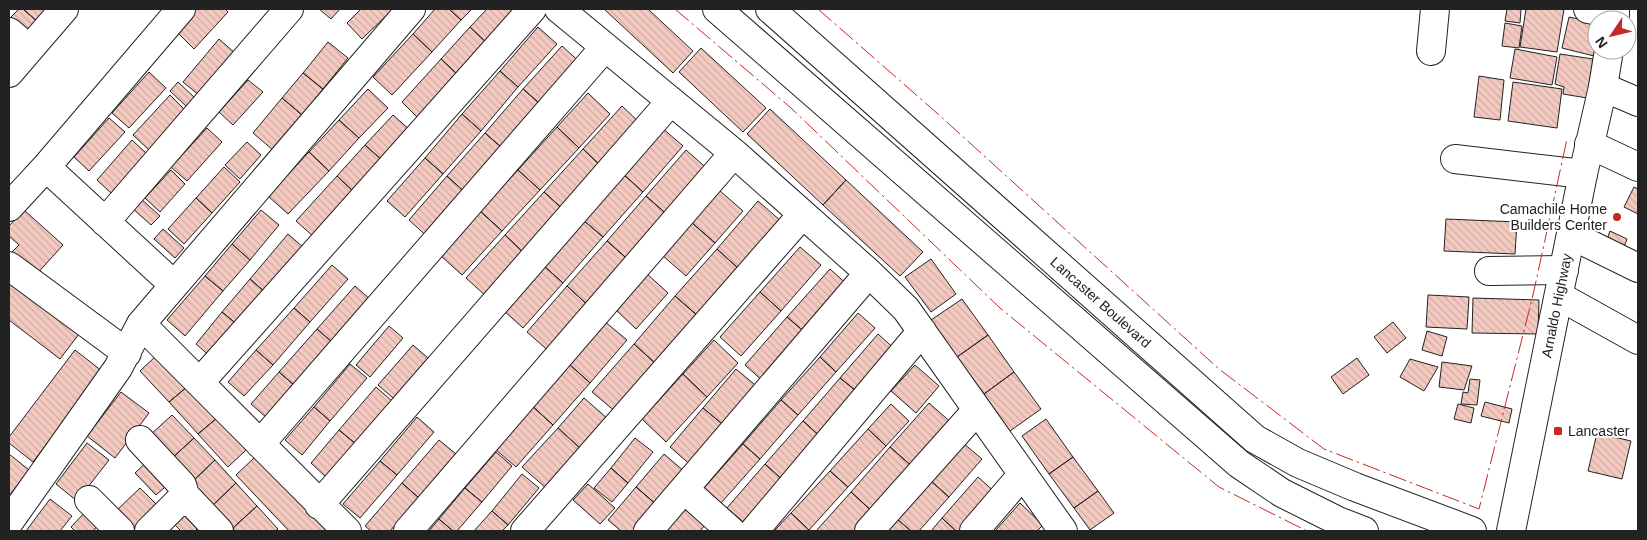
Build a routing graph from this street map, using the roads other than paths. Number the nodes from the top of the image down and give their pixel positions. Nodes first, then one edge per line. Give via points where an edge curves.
1 (64, 9) edge
2 (181, 9) edge
3 (289, 9) edge
4 (411, 9) edge
5 (532, 9) edge
6 (559, 9) edge
7 (717, 9) edge
8 (770, 9) edge
9 (1435, 9) edge
10 (9, 32) edge
11 (605, 47) junction
12 (29, 49) junction
13 (1431, 51) dead end
14 (1607, 60) edge
15 (9, 73) edge
16 (1603, 87) junction
17 (671, 101) junction
18 (1638, 102) edge
19 (1589, 144) junction
20 (734, 153) junction
21 (1455, 158) dead end
22 (46, 167) junction
23 (1638, 167) edge
24 (1583, 174) junction
25 (9, 207) edge
26 (802, 214) junction
27 (104, 222) junction
28 (1571, 235) junction
29 (9, 266) edge
30 (1638, 268) edge
31 (1489, 271) dead end
32 (869, 273) junction
33 (1562, 283) junction
34 (174, 286) junction
35 (141, 324) junction
36 (922, 331) junction
37 (1638, 340) edge
38 (127, 353) junction
39 (200, 382) junction
40 (977, 410) junction
41 (140, 440) dead end
42 (260, 444) junction
43 (1022, 474) junction
44 (684, 490) junction
45 (185, 496) junction
46 (89, 500) dead end
47 (320, 505) junction
48 (9, 522) edge
49 (120, 531) edge
50 (149, 531) edge
51 (219, 531) edge
52 (347, 531) edge
53 (408, 531) edge
54 (525, 531) edge
55 (648, 531) edge
56 (731, 531) edge
57 (754, 531) edge
58 (869, 531) edge
59 (974, 531) edge
60 (1063, 531) edge
61 (1364, 531) edge
62 (1472, 531) edge
63 (1511, 531) edge

1 - 12 street
2 - 22 street
3 - 27 street
4 - 34 street
5 - 39 street
6 - 11 street
7 - 61 street via 1239,464 1282,493
8 - 62 street, Lancaster Boulevard via 1255,439 1306,467
9 - 13 street
10 - 12 street
11 - 17 street
11 - 42 street
12 - 15 street
14 - 16 street, Arnaldo Highway
16 - 18 street
16 - 19 street, Arnaldo Highway
17 - 20 street
17 - 47 street
19 - 23 street
19 - 24 street, Arnaldo Highway
20 - 26 street
20 - 53 street
21 - 24 street
22 - 25 street
22 - 27 street
24 - 28 street, Arnaldo Highway
26 - 32 street
26 - 54 street
27 - 34 street
28 - 30 street
28 - 33 street, Arnaldo Highway
29 - 38 street
31 - 33 street
32 - 36 street via 906,309
32 - 44 street
33 - 37 street
33 - 63 street, Arnaldo Highway
34 - 35 street
35 - 38 street
35 - 39 street
36 - 40 street
36 - 57 street
38 - 48 street
39 - 42 street
40 - 43 street
40 - 58 street
41 - 45 street via 182,485
42 - 47 street
43 - 59 street
43 - 60 street
44 - 55 street
44 - 56 street
45 - 50 street
45 - 51 street
46 - 49 street
47 - 52 street

